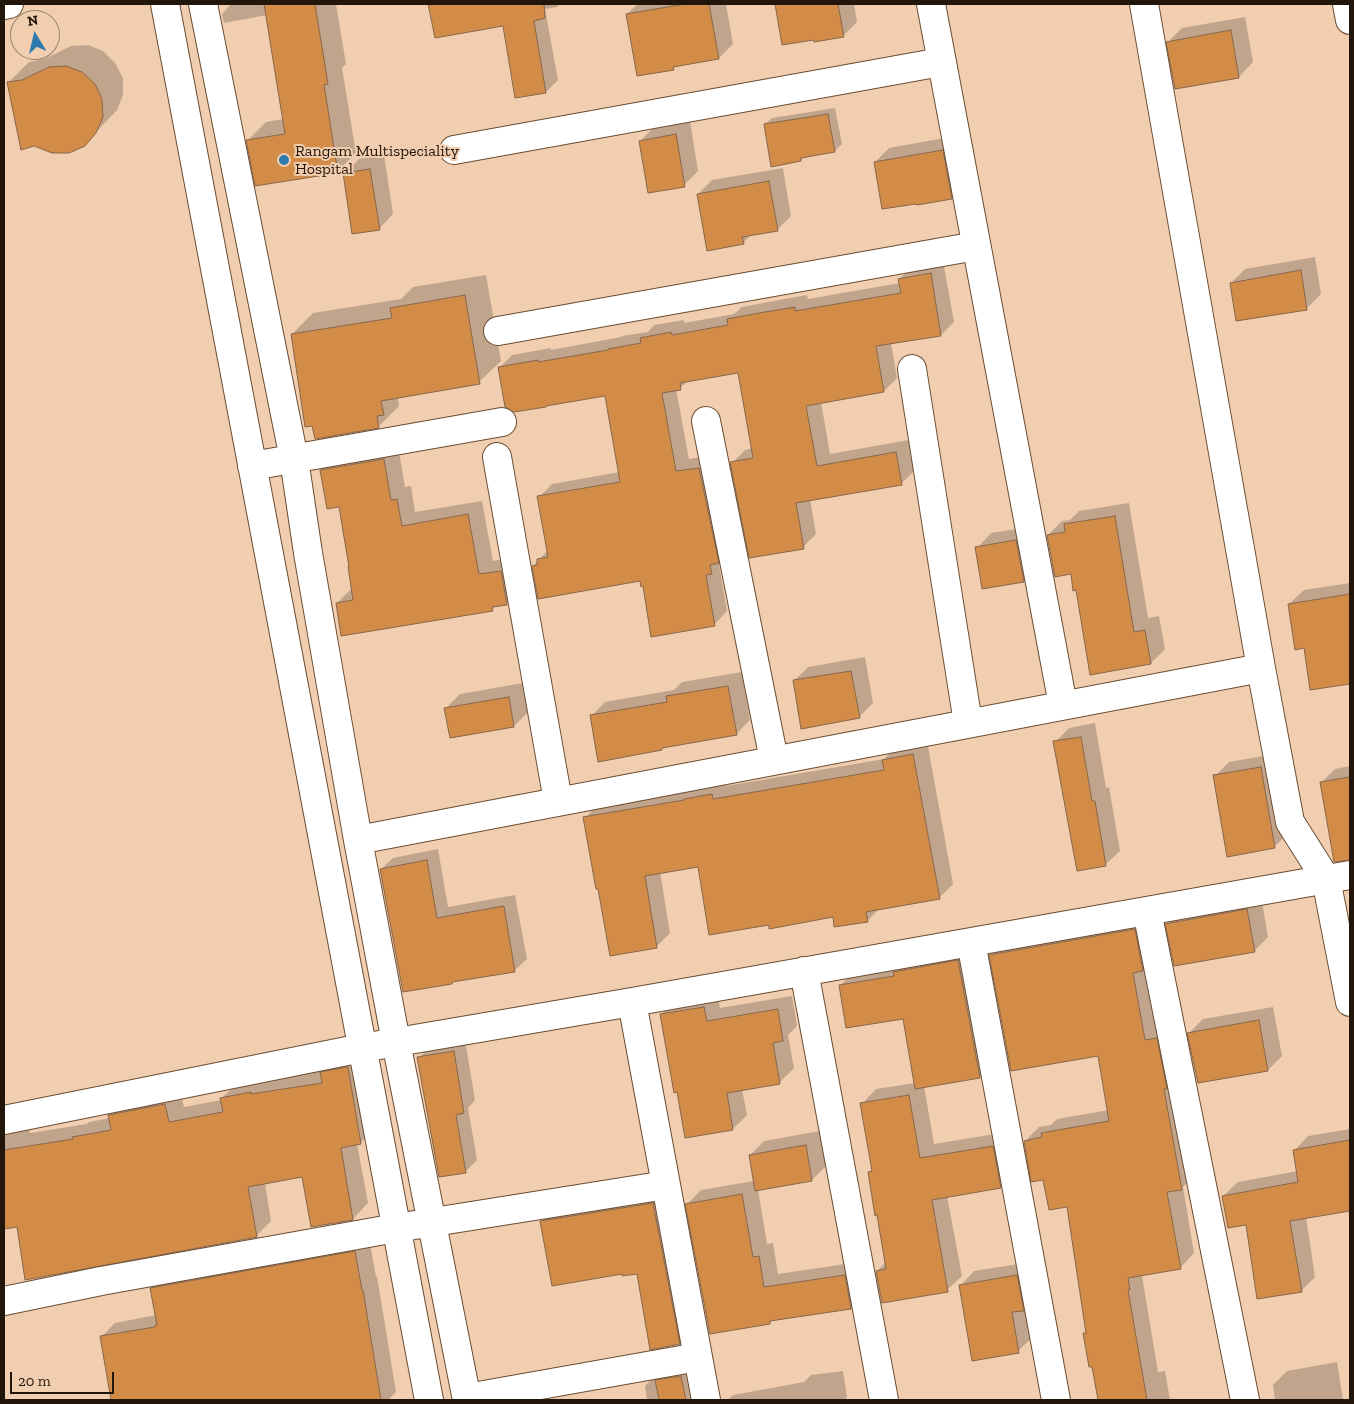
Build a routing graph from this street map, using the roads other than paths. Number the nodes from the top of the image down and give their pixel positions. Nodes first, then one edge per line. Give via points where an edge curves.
1 (9, 4) edge
2 (165, 4) edge
3 (203, 4) edge
4 (931, 4) edge
5 (1144, 4) edge
6 (1347, 4) edge
7 (4, 5) edge
8 (1350, 20) edge
9 (941, 62) junction
10 (454, 150) dead end
11 (976, 246) junction
12 (498, 331) dead end
13 (912, 369) dead end
14 (706, 421) dead end
15 (502, 422) dead end
16 (497, 457) dead end
17 (294, 458) junction
18 (252, 466) junction
19 (1261, 668) junction
20 (1063, 705) junction
21 (968, 723) junction
22 (774, 760) junction
23 (558, 801) junction
24 (358, 840) junction
25 (1338, 877) edge
26 (1147, 911) junction
27 (971, 942) junction
28 (804, 971) junction
29 (632, 1002) junction
30 (1350, 1002) edge
31 (396, 1042) junction
32 (362, 1048) junction
33 (4, 1120) edge
34 (666, 1185) junction
35 (432, 1223) junction
36 (396, 1228) junction
37 (4, 1301) edge
38 (698, 1357) junction
39 (467, 1399) edge
40 (429, 1400) edge
41 (706, 1400) edge
42 (884, 1400) edge
43 (1056, 1400) edge
44 (1245, 1400) edge

1 - 7 street
2 - 18 street
3 - 17 street
4 - 9 street
5 - 19 street
6 - 8 street
9 - 10 street
9 - 11 street
11 - 12 street
11 - 20 street
13 - 21 street
14 - 22 street
15 - 17 street
16 - 23 street
17 - 18 street
17 - 24 street
18 - 32 street
19 - 20 street
19 - 25 street via 1290,822
20 - 21 street
21 - 22 street
22 - 23 street
23 - 24 street
24 - 31 street
25 - 26 street
25 - 30 street
26 - 27 street
26 - 44 street
27 - 28 street
27 - 43 street
28 - 29 street
28 - 42 street
29 - 31 street
29 - 34 street
31 - 32 street
31 - 35 street
32 - 33 street
32 - 36 street
34 - 35 street
34 - 38 street
35 - 36 street
35 - 39 street
36 - 37 street
36 - 40 street
38 - 39 street
38 - 41 street

